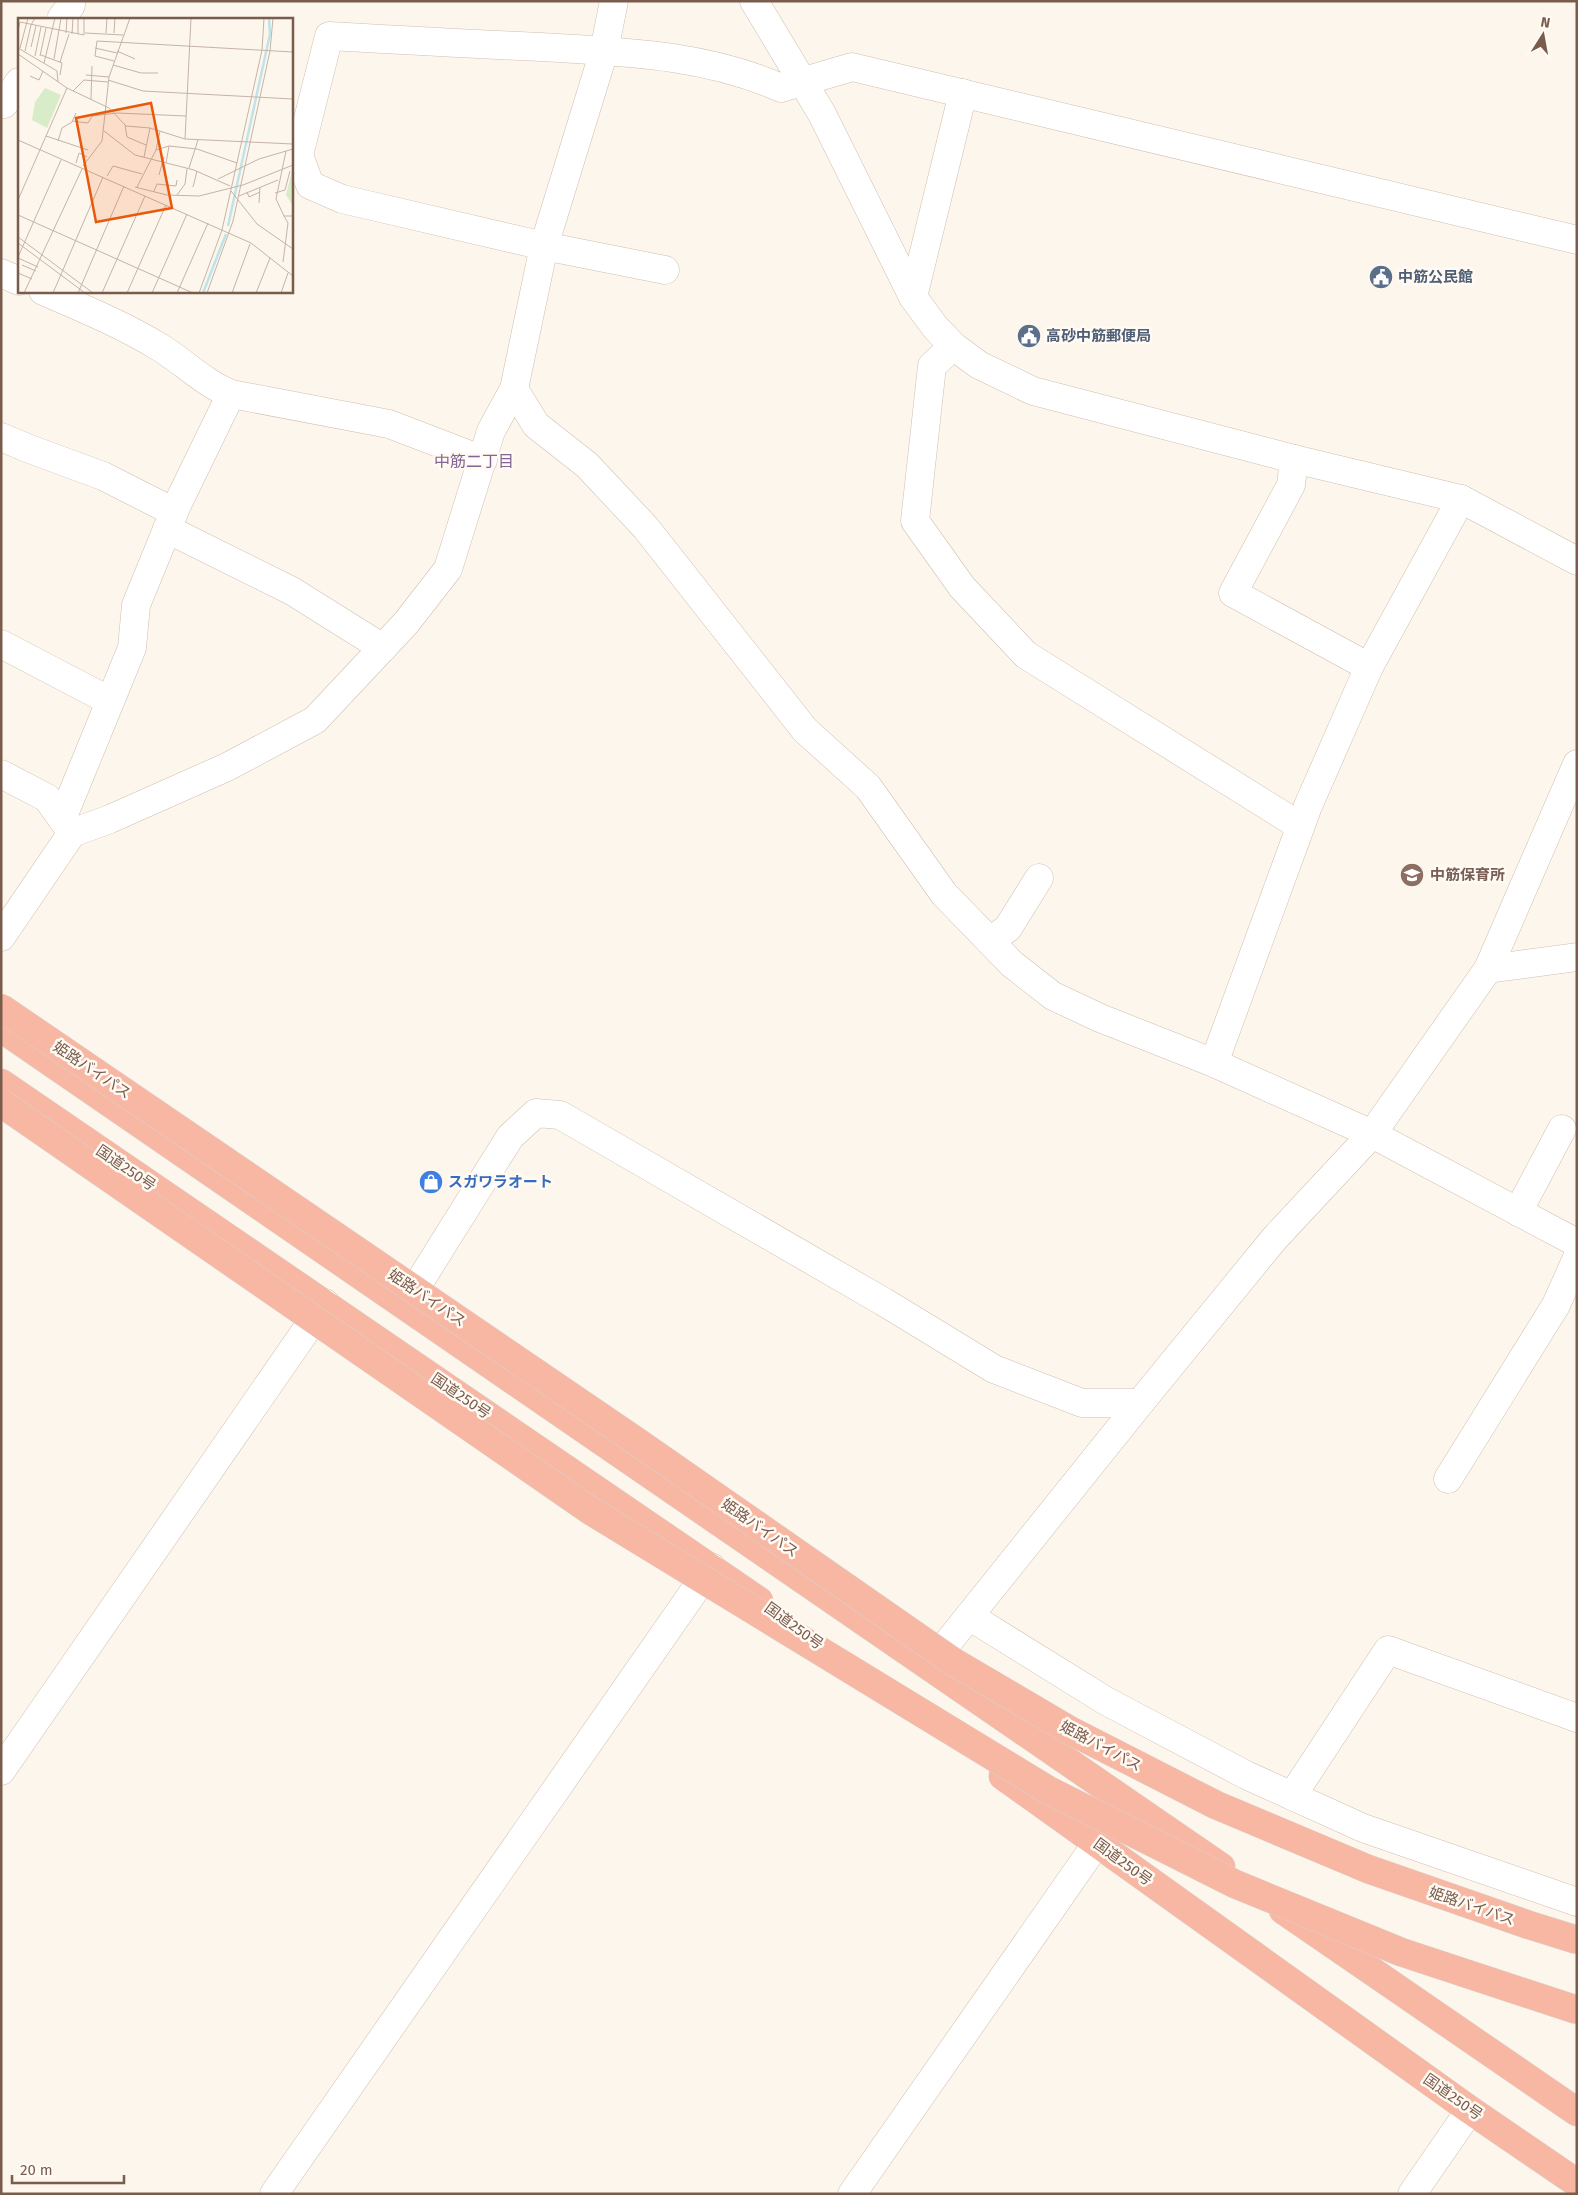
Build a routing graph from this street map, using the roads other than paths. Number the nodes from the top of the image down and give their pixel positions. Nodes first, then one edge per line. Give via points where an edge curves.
1 (614, 1) edge
2 (754, 1) edge
3 (604, 51) junction
4 (802, 82) junction
5 (18, 84) edge
6 (963, 93) junction
7 (8, 106) edge
8 (295, 156) edge
9 (1577, 240) edge
10 (544, 246) junction
11 (665, 270) dead end
12 (1, 273) edge
13 (18, 281) edge
14 (45, 292) edge
15 (913, 297) junction
16 (953, 346) junction
17 (514, 389) junction
18 (231, 394) junction
19 (1, 437) edge
20 (1294, 459) junction
21 (483, 460) junction
22 (1461, 499) junction
23 (170, 521) junction
24 (1577, 561) edge
25 (1, 644) edge
26 (383, 648) junction
27 (1369, 667) junction
28 (110, 701) junction
29 (1577, 764) edge
30 (1, 774) edge
31 (67, 826) junction
32 (1300, 826) junction
33 (1038, 878) dead end
34 (1, 937) edge
35 (990, 941) junction
36 (1577, 957) edge
37 (1488, 969) junction
38 (1, 1008) edge
39 (1, 1028) edge
40 (1214, 1063) junction
41 (1, 1083) edge
42 (1, 1103) edge
43 (1562, 1129) dead end
44 (1372, 1134) junction
45 (1518, 1212) junction
46 (1577, 1243) edge
47 (1577, 1258) edge
48 (325, 1303) junction
49 (405, 1305) junction
50 (1140, 1403) junction
51 (1448, 1479) dead end
52 (711, 1566) junction
53 (969, 1616) junction
54 (929, 1666) junction
55 (1577, 1718) edge
56 (1, 1771) edge
57 (1292, 1796) junction
58 (1097, 1843) junction
59 (1577, 1902) edge
60 (1577, 1940) edge
61 (1577, 2010) edge
62 (1470, 2110) junction
63 (1577, 2112) edge
64 (1577, 2183) edge
65 (274, 2194) edge
66 (852, 2194) edge
67 (1412, 2194) edge

1 - 3 street
2 - 4 street
3 - 4 street via 653,54 708,63 782,88
3 - 8 street via 329,36
3 - 10 street
4 - 6 street via 852,66
4 - 15 street via 822,114
5 - 7 street
6 - 9 street
6 - 15 street
8 - 10 street via 310,185 342,199
10 - 11 street
10 - 17 street
12 - 13 street
14 - 18 street via 161,348 216,388
15 - 16 street
16 - 20 street via 979,365 1033,391
16 - 32 street via 932,366 915,521 962,587 1026,656
17 - 21 street via 491,431
17 - 35 street via 536,425 587,465 646,528 805,730 868,787 944,894
18 - 21 street via 389,424
18 - 23 street
19 - 23 street via 103,476
20 - 22 street
20 - 27 street via 1292,485 1233,593
21 - 26 street via 448,569
22 - 24 street
22 - 27 street
23 - 26 street
23 - 28 street via 136,604 132,648
25 - 28 street
26 - 31 street via 314,720 186,786
27 - 32 street
28 - 31 street
29 - 37 street
30 - 31 street via 47,798
31 - 34 street
32 - 40 street
33 - 35 street via 1008,928
35 - 40 street via 1012,964 1053,996
36 - 37 street
37 - 44 street
38 - 60 highway, 姫路バイパス, bridge via 952,1661 1071,1731 1216,1804 1368,1869
39 - 49 highway
40 - 44 street
41 - 48 highway, 国道250号
42 - 61 highway, bridge via 591,1511 1048,1790 1244,1887 1401,1952
43 - 45 street
44 - 45 street
44 - 50 street via 1274,1239
45 - 46 street
47 - 51 street via 1556,1305
48 - 52 highway, 国道250号
48 - 56 street
49 - 50 street via 510,1137 536,1113 560,1116 994,1369 1082,1403
49 - 54 highway
50 - 53 street
52 - 58 highway, 国道250号
52 - 65 street
53 - 54 street
53 - 57 street via 1106,1701
54 - 63 highway
55 - 57 street via 1388,1650
57 - 59 street via 1363,1828
58 - 62 highway, 国道250号
58 - 66 street
62 - 64 highway, 国道250号
62 - 67 street

